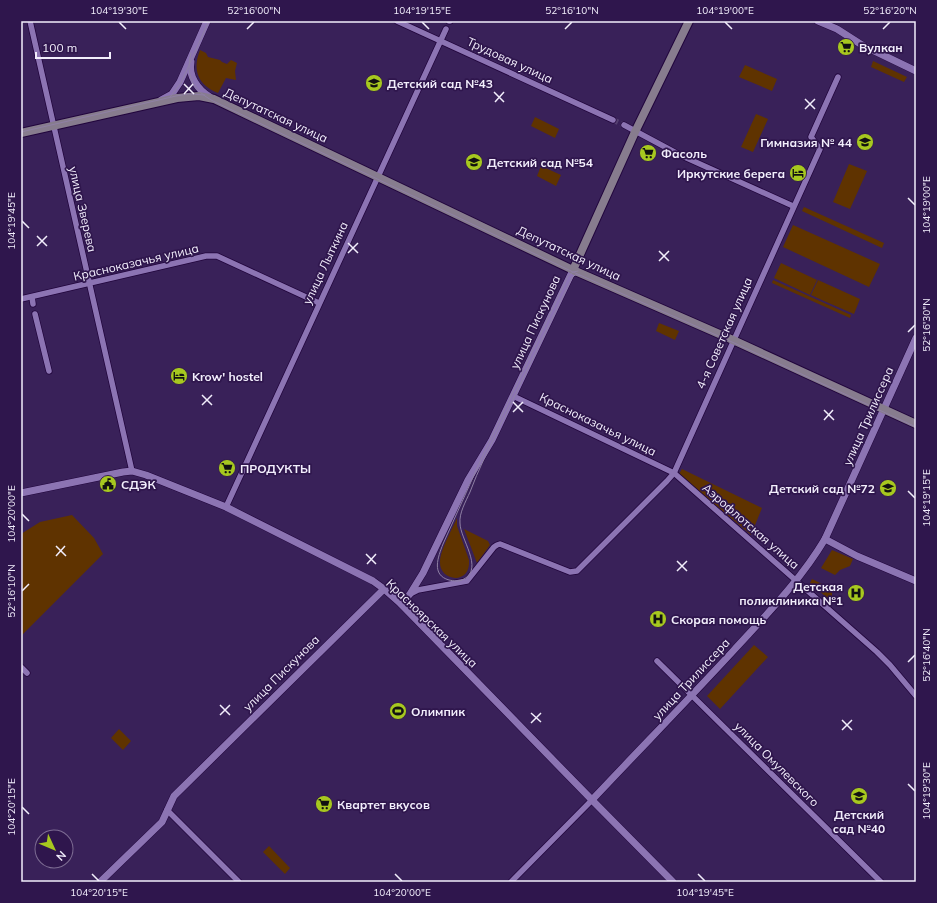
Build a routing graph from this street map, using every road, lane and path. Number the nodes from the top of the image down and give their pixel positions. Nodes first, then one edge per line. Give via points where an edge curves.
1 (30, 21) edge
2 (208, 21) edge
3 (398, 21) edge
4 (689, 21) edge
5 (818, 21) edge
6 (446, 29) dead end
7 (441, 41) junction
8 (193, 54) junction
9 (916, 70) edge
10 (838, 77) dead end
11 (214, 99) junction
12 (154, 103) junction
13 (613, 120) tunnel mouth
14 (624, 125) tunnel mouth
15 (53, 126) junction
16 (635, 132) junction
17 (21, 133) edge
18 (378, 177) junction
19 (794, 206) junction
20 (573, 270) junction
21 (89, 285) junction
22 (32, 297) junction
23 (21, 299) edge
24 (319, 303) junction
25 (33, 304) dead end
26 (36, 314) dead end
27 (916, 338) edge
28 (733, 340) junction
29 (49, 371) dead end
30 (513, 396) junction
31 (884, 409) junction
32 (916, 424) edge
33 (132, 471) junction
34 (674, 473) junction
35 (21, 493) edge
36 (226, 507) junction
37 (825, 539) junction
38 (796, 580) junction
39 (916, 581) edge
40 (384, 589) junction
41 (410, 594) junction
42 (400, 604) junction
43 (657, 661) dead end
44 (21, 667) edge
45 (27, 673) dead end
46 (692, 695) junction
47 (916, 696) edge
48 (592, 800) junction
49 (167, 810) junction
50 (100, 882) edge
51 (239, 882) edge
52 (511, 882) edge
53 (673, 882) edge
54 (881, 882) edge

1 - 15 street, улица Зверева
2 - 8 street
3 - 7 street, Трудовая улица
4 - 16 main road, улица Пискунова
5 - 9 street
6 - 7 street, улица Лыткина
7 - 13 street, Трудовая улица
7 - 18 street, улица Лыткина
8 - 11 street, Депутатская улица via 190,72 201,90
8 - 12 street via 174,91
10 - 19 street, 4-я Советская улица via 811,137 820,149
11 - 12 main road, Депутатская улица via 188,96
11 - 18 main road, Депутатская улица
12 - 15 main road, Депутатская улица
14 - 16 street
15 - 17 main road, Депутатская улица
15 - 21 street, улица Зверева
16 - 19 street
16 - 20 main road, улица Пискунова
18 - 20 main road, Депутатская улица
18 - 24 street, улица Лыткина
19 - 28 street, 4-я Советская улица
20 - 28 main road, Депутатская улица
20 - 30 street, улица Пискунова
21 - 22 street, Красноказачья улица
21 - 24 street, Красноказачья улица via 217,256
21 - 33 street, улица Зверева
22 - 23 street, Красноказачья улица
22 - 25 street
24 - 36 street, улица Лыткина
26 - 29 street
27 - 31 street, улица Трилиссера
28 - 31 main road, Депутатская улица
28 - 34 street, 4-я Советская улица
30 - 34 street, Красноказачья улица
30 - 41 street, улица Пискунова
31 - 32 main road, Депутатская улица
31 - 37 street, улица Трилиссера
33 - 35 street, Красноярская улица
33 - 36 street, Красноярская улица
34 - 38 street, Аэрофлотская улица
34 - 41 street, 4-я Советская улица via 577,571 570,572 500,544 494,547 467,581 418,590
36 - 40 street, Красноярская улица via 362,575
37 - 38 street, улица Трилиссера
37 - 39 street via 857,556
38 - 46 street, улица Трилиссера
38 - 47 street, Аэрофлотская улица via 890,665
40 - 42 street, Красноярская улица
40 - 49 street, улица Пискунова via 174,796
41 - 42 street, улица Пискунова
42 - 48 street, Красноярская улица
43 - 46 street, улица Омулевского
44 - 45 street
46 - 48 street, улица Трилиссера
46 - 54 street, улица Омулевского
48 - 52 street, улица Трилиссера
48 - 53 street, Красноярская улица
49 - 50 street, улица Пискунова via 162,822
49 - 51 street

